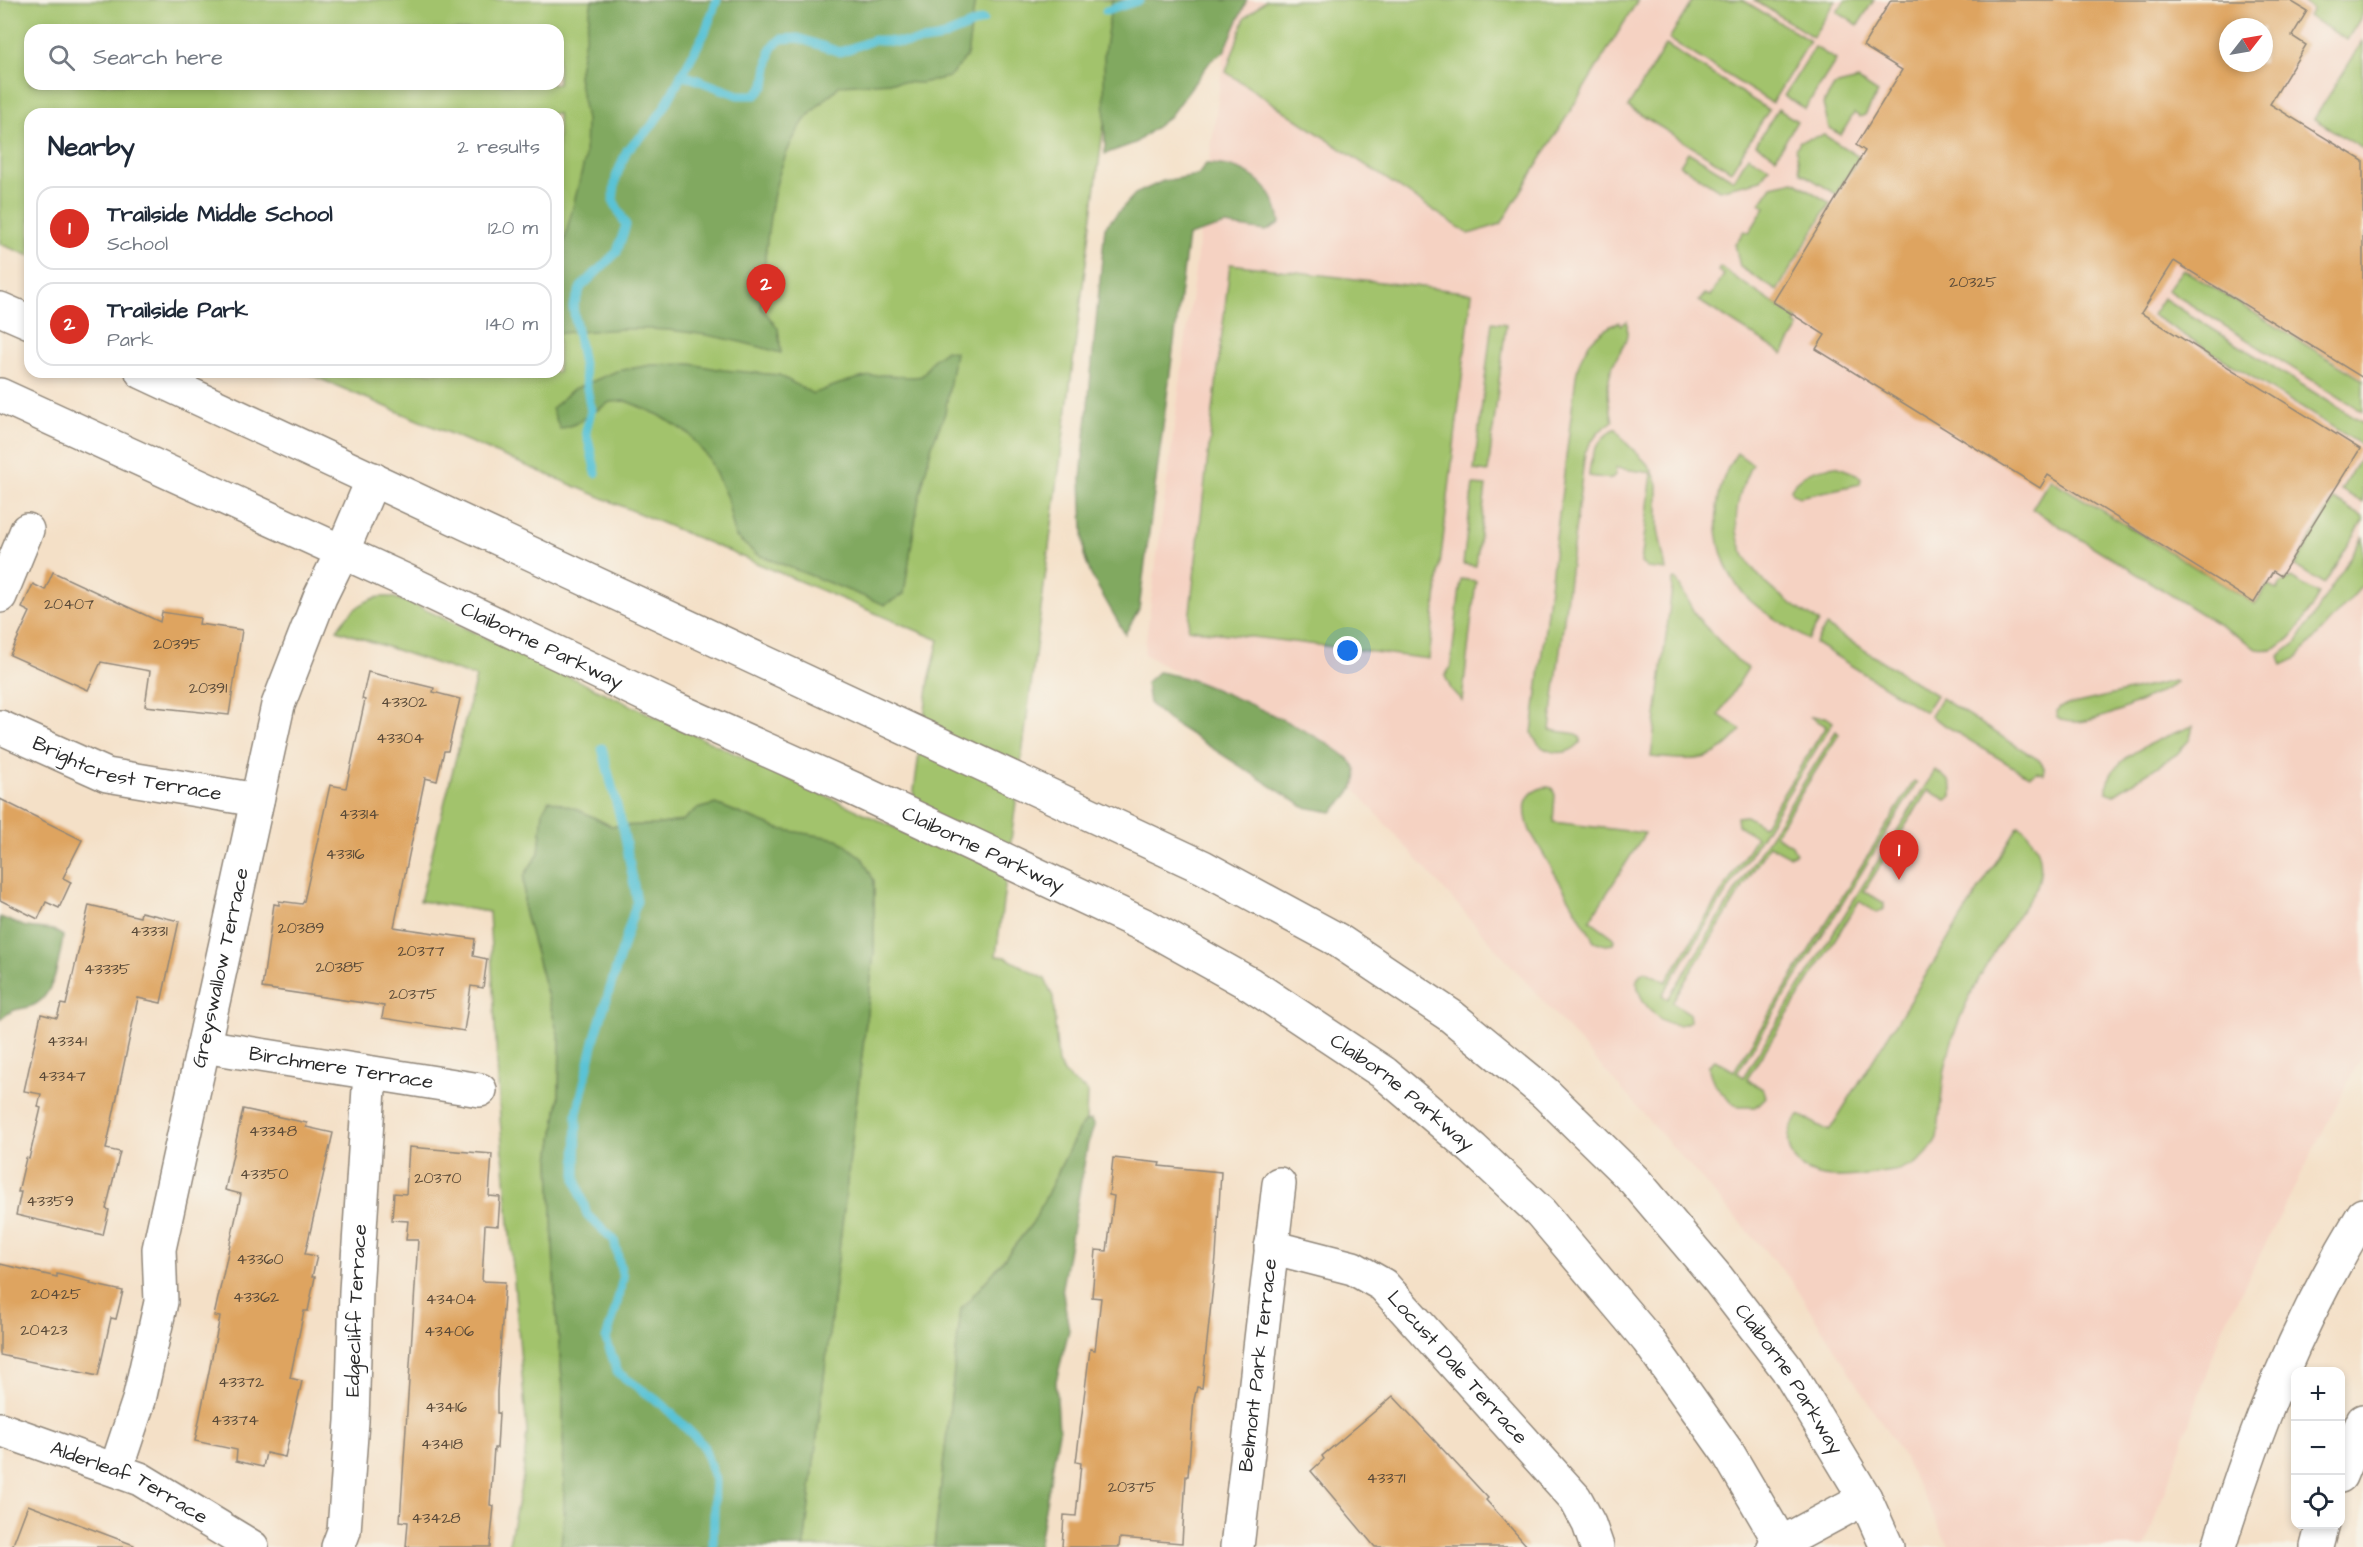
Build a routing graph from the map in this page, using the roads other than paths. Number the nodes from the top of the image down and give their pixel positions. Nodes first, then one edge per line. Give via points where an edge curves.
1 (0, 309) edge
2 (24, 319) edge
3 (155, 378) edge
4 (0, 395) edge
5 (373, 480) junction
6 (27, 530) dead end
7 (342, 552) junction
8 (0, 596) edge
9 (0, 727) edge
10 (257, 800) junction
11 (203, 1046) junction
12 (370, 1072) junction
13 (480, 1090) dead end
14 (1279, 1184) dead end
15 (2363, 1215) edge
16 (1271, 1247) junction
17 (2363, 1421) edge
18 (0, 1429) edge
19 (116, 1469) junction
20 (2340, 1475) edge
21 (1865, 1498) junction
22 (2322, 1529) edge
23 (1779, 1546) edge
24 (252, 1547) edge
25 (338, 1547) edge
26 (1237, 1547) edge
27 (1597, 1547) edge
28 (1887, 1547) edge
29 (2218, 1547) edge
30 (2317, 1547) edge

1 - 2 main road
3 - 5 main road, Claiborne Parkway
4 - 7 main road, Claiborne Parkway
5 - 7 main road, Greyswallow Terrace
5 - 21 main road, Claiborne Parkway via 1203,867 1336,939 1451,1016 1545,1093 1635,1181 1787,1369
6 - 8 main road
7 - 10 main road, Greyswallow Terrace via 278,705
7 - 23 main road, Claiborne Parkway via 1148,927 1250,984 1384,1073 1541,1213 1648,1340 1728,1453
9 - 10 main road, Brightcrest Terrace via 107,775
10 - 11 main road, Greyswallow Terrace
11 - 12 main road, Birchmere Terrace
11 - 19 main road, Greyswallow Terrace via 159,1249 161,1302 140,1400
12 - 13 main road, Birchmere Terrace
12 - 25 main road, Edgecliff Terrace via 351,1432 344,1531
14 - 16 main road, Belmont Park Terrace
15 - 29 main road via 2334,1262 2282,1367
16 - 26 main road, Belmont Park Terrace
16 - 27 main road, Locust Dale Terrace via 1353,1268 1383,1285 1575,1498
17 - 20 main road
18 - 19 main road, Alderleaf Terrace
19 - 24 main road, Alderleaf Terrace via 140,1479
21 - 23 main road
21 - 28 main road, Claiborne Parkway
22 - 30 main road

